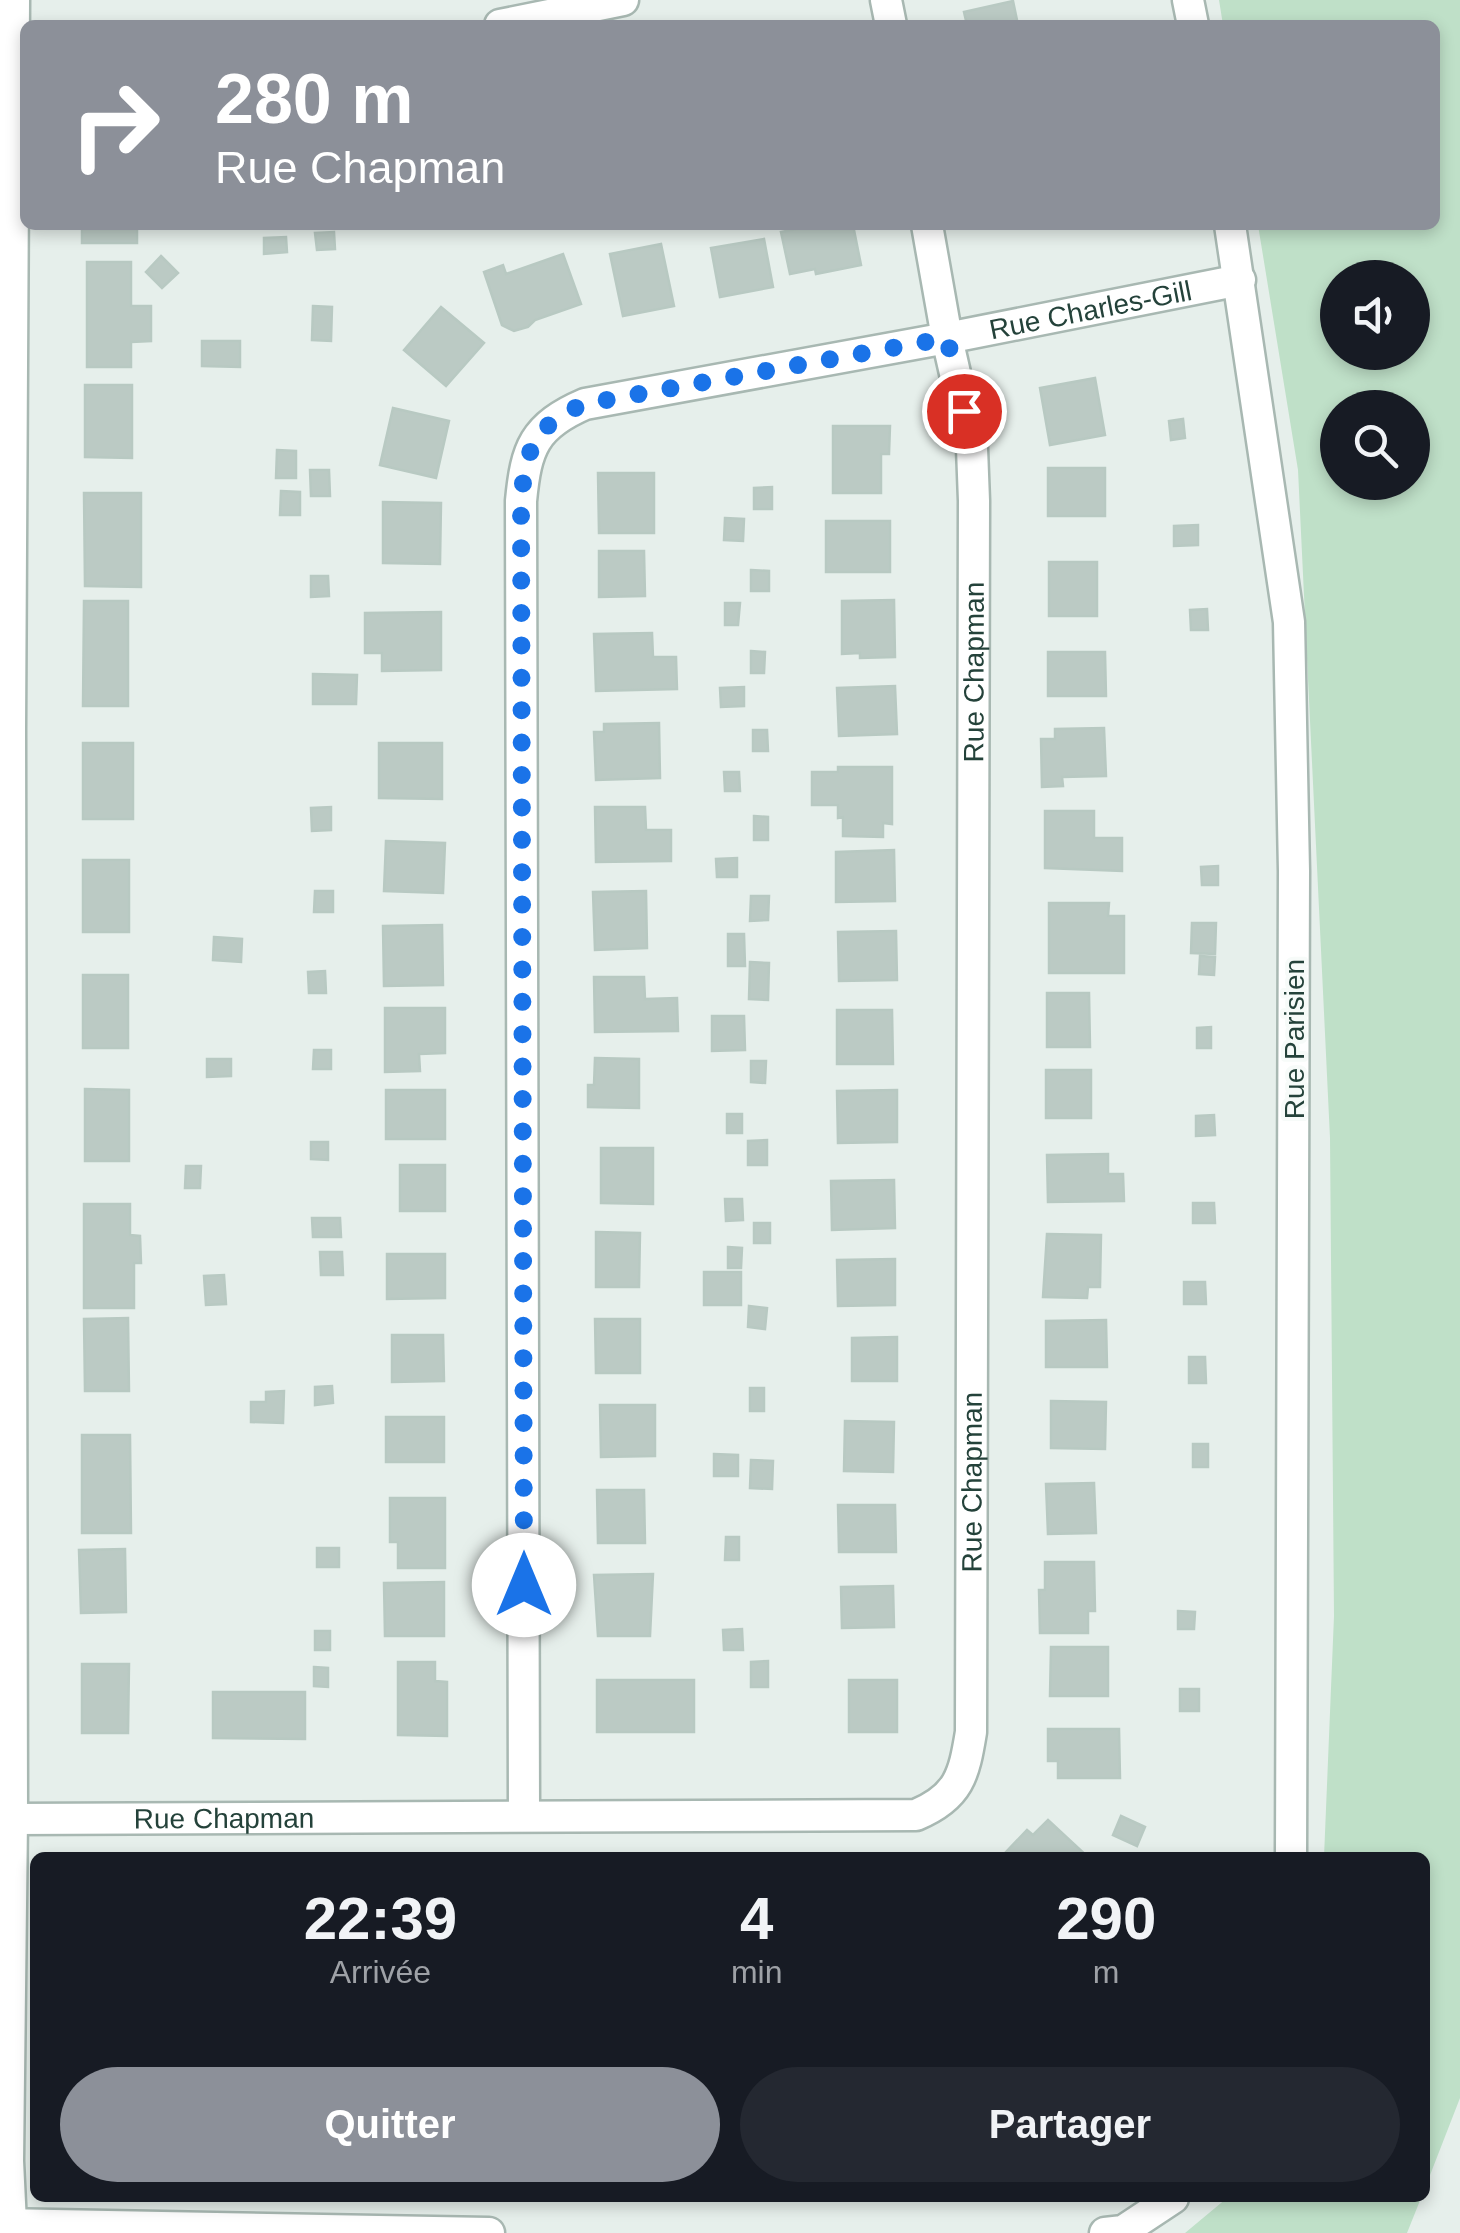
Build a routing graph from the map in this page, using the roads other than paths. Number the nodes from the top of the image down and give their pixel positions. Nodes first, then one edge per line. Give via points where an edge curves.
1 (14, 0) edge
2 (623, 0) edge
3 (525, 20) edge
4 (20, 60) edge
5 (928, 230) edge
6 (1231, 230) edge
7 (1240, 280) junction
8 (947, 338) junction
9 (5, 729) edge
10 (524, 1814) junction
11 (12, 1819) junction
12 (1291, 1852) edge
13 (1167, 2202) edge
14 (6, 2224) edge
15 (299, 2231) edge
16 (489, 2233) edge
17 (1105, 2233) edge

1 - 4 street
2 - 3 street
4 - 9 street
5 - 8 street, Rue Chapman
6 - 7 street, Rue Parisien
7 - 8 street, Rue Charles-Gill
7 - 12 street, Rue Parisien via 1289,622
8 - 10 street, Rue Charles-Gill via 584,404 556,417 524,466
8 - 10 street, Rue Chapman via 972,448 974,500 966,1763 939,1806 916,1815
9 - 11 street
10 - 11 street, Rue Chapman
11 - 14 street
13 - 17 street via 1123,2232
14 - 15 street
15 - 16 street

